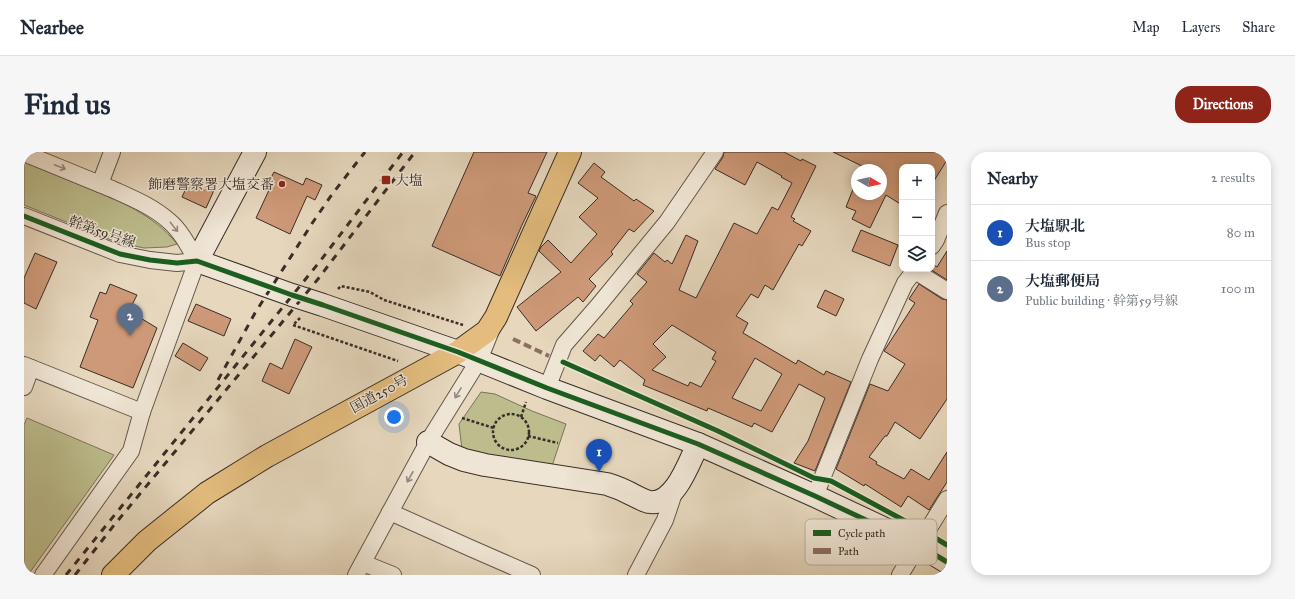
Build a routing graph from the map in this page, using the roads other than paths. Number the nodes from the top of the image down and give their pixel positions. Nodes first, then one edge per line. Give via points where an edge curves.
1 (112, 152) edge
2 (255, 152) edge
3 (570, 152) edge
4 (715, 152) edge
5 (24, 153) edge
6 (100, 184) junction
7 (947, 213) edge
8 (24, 216) edge
9 (935, 242) edge
10 (197, 261) junction
11 (913, 272) edge
12 (918, 272) edge
13 (947, 291) edge
14 (491, 324) junction
15 (458, 352) junction
16 (479, 360) junction
17 (28, 367) edge
18 (24, 387) edge
19 (547, 388) junction
20 (142, 412) junction
21 (428, 442) junction
22 (698, 444) junction
23 (675, 490) junction
24 (816, 496) junction
25 (947, 499) edge
26 (390, 512) junction
27 (864, 519) edge
28 (935, 519) edge
29 (937, 556) edge
30 (947, 562) edge
31 (906, 565) edge
32 (360, 569) edge
33 (504, 570) edge
34 (43, 575) edge
35 (113, 575) edge
36 (393, 575) edge
37 (532, 575) edge
38 (636, 575) edge
39 (900, 575) edge

1 - 6 street
2 - 10 street
3 - 14 highway, 国道250号
4 - 19 street via 668,222 564,345
5 -> 6 street
6 -> 10 street via 142,203 170,222 186,241
7 - 9 street
8 - 10 street, 幹第59号線 via 120,254 156,261
10 - 15 street
10 - 20 street
11 - 24 street via 905,283 870,358
12 - 13 street
14 - 15 highway, 国道250号
14 - 16 street
15 - 16 street
15 - 35 highway, 国道250号 via 267,456 207,494 147,541
16 - 19 street
16 -> 21 street
17 - 18 street
17 - 20 street
19 - 22 street
20 - 34 street via 130,451
21 - 23 street via 464,460 606,484 649,502 657,502
21 -> 26 street
22 - 23 street
22 - 24 street
23 - 38 street via 665,520
24 - 27 street
25 - 28 street
26 - 32 street
26 - 33 street
29 - 30 street
31 - 39 street
32 - 36 street
33 - 37 street

